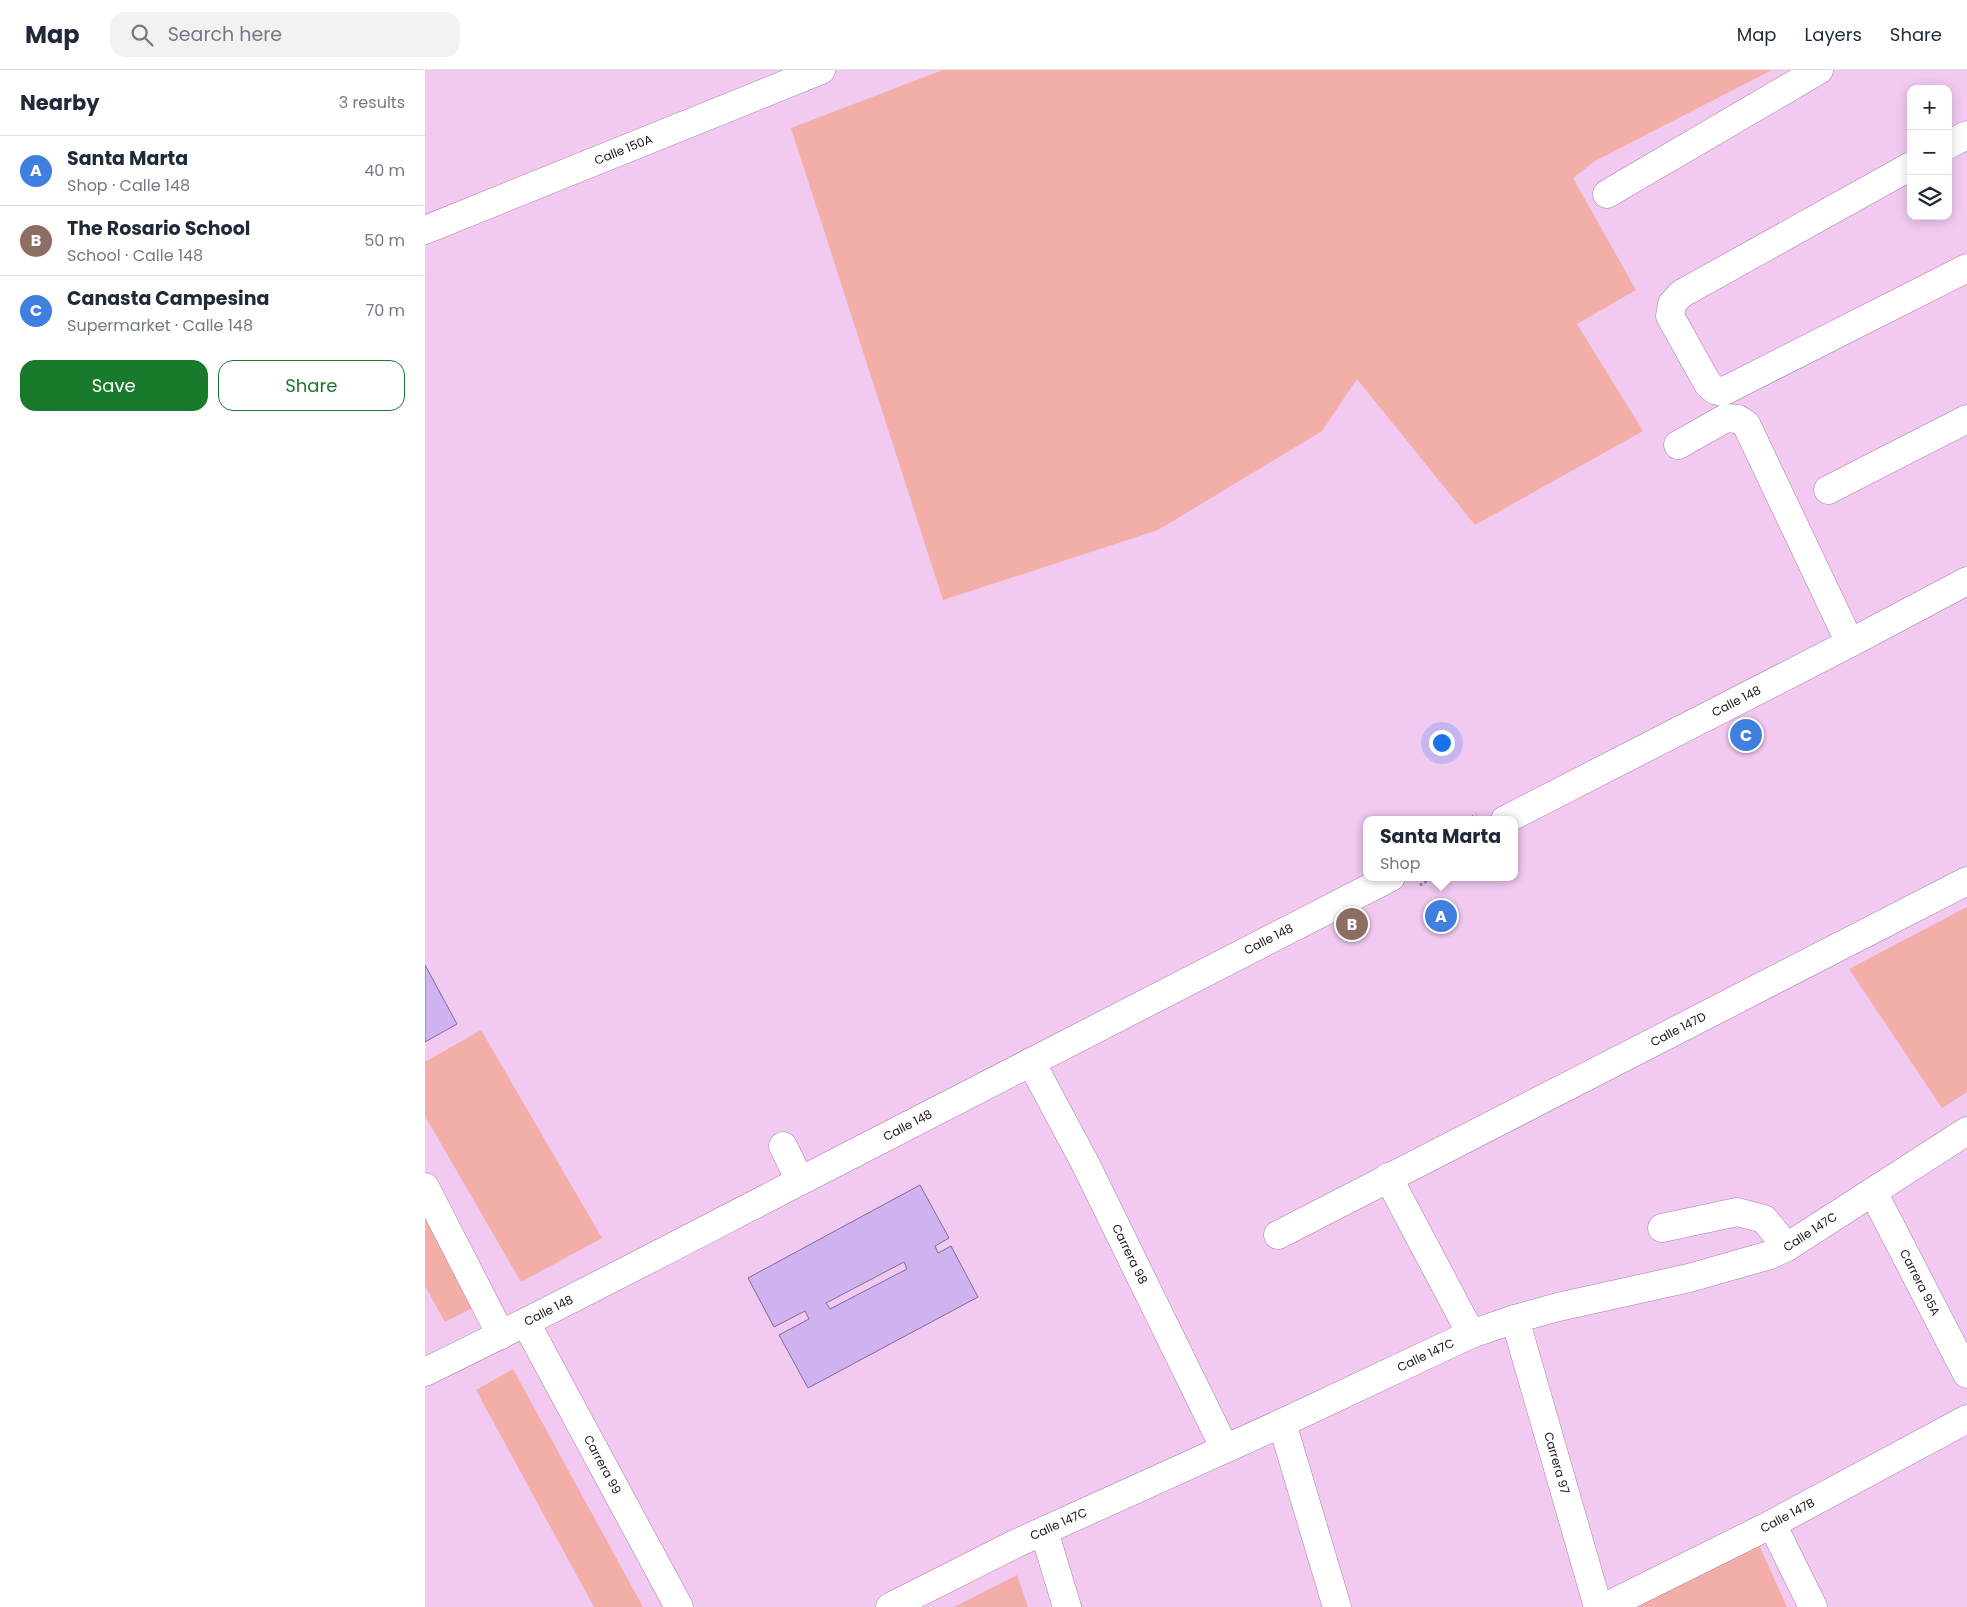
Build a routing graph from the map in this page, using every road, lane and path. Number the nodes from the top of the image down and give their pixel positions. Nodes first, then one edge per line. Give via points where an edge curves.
1 (821, 70) edge
2 (1819, 70) edge
3 (1967, 135) edge
4 (1952, 143) edge
5 (1907, 168) edge
6 (1607, 194) dead end
7 (425, 230) edge
8 (1967, 268) edge
9 (1967, 418) edge
10 (1678, 444) dead end
11 (1828, 490) dead end
12 (1967, 581) edge
13 (1850, 643) junction
14 (1513, 816) edge
15 (1383, 881) edge
16 (1967, 882) edge
17 (1031, 1062) junction
18 (1967, 1131) edge
19 (783, 1146) dead end
20 (1388, 1177) junction
21 (800, 1181) junction
22 (425, 1187) edge
23 (1873, 1192) junction
24 (1662, 1228) dead end
25 (1278, 1235) dead end
26 (1787, 1247) junction
27 (1515, 1318) junction
28 (526, 1323) junction
29 (1471, 1334) junction
30 (501, 1335) junction
31 (425, 1372) edge
32 (1967, 1374) edge
33 (1967, 1419) edge
34 (1282, 1423) junction
35 (1225, 1449) junction
36 (1772, 1524) junction
37 (1044, 1531) junction
38 (679, 1607) edge
39 (890, 1607) edge
40 (1067, 1607) edge
41 (1337, 1607) edge
42 (1598, 1607) edge
43 (1605, 1607) edge
44 (1813, 1607) edge

1 - 7 street, Calle 150A
2 - 6 street
3 - 4 street
5 - 8 street via 1681,294 1671,304 1669,316 1708,384 1722,392
9 - 11 street
10 - 13 street via 1726,418 1746,424
12 - 13 street, Calle 148
13 - 14 street, Calle 148
15 - 17 street, Calle 148
16 - 20 street, Calle 147D
17 - 21 street, Calle 148
17 - 35 street, Carrera 98 via 1085,1163
18 - 23 street, Calle 147C
19 - 21 street
20 - 25 street, Calle 147D
20 - 29 street
21 - 28 street, Calle 148
22 - 30 street
23 - 26 street, Calle 147C
23 - 32 street, Carrera 95A
24 - 26 street via 1737,1212 1764,1219
26 - 27 street, Calle 147C via 1770,1255 1689,1278
27 - 29 street, Calle 147C
27 - 42 street, Carrera 97
28 - 30 street, Calle 148
28 - 38 street, Carrera 99
29 - 34 street, Calle 147C
30 - 31 street, Calle 148
33 - 36 street, Calle 147B
34 - 35 street, Calle 147C
34 - 41 street
35 - 37 street, Calle 147C
36 - 43 street, Calle 147B
36 - 44 street
37 - 39 street, Calle 147C
37 - 40 street

